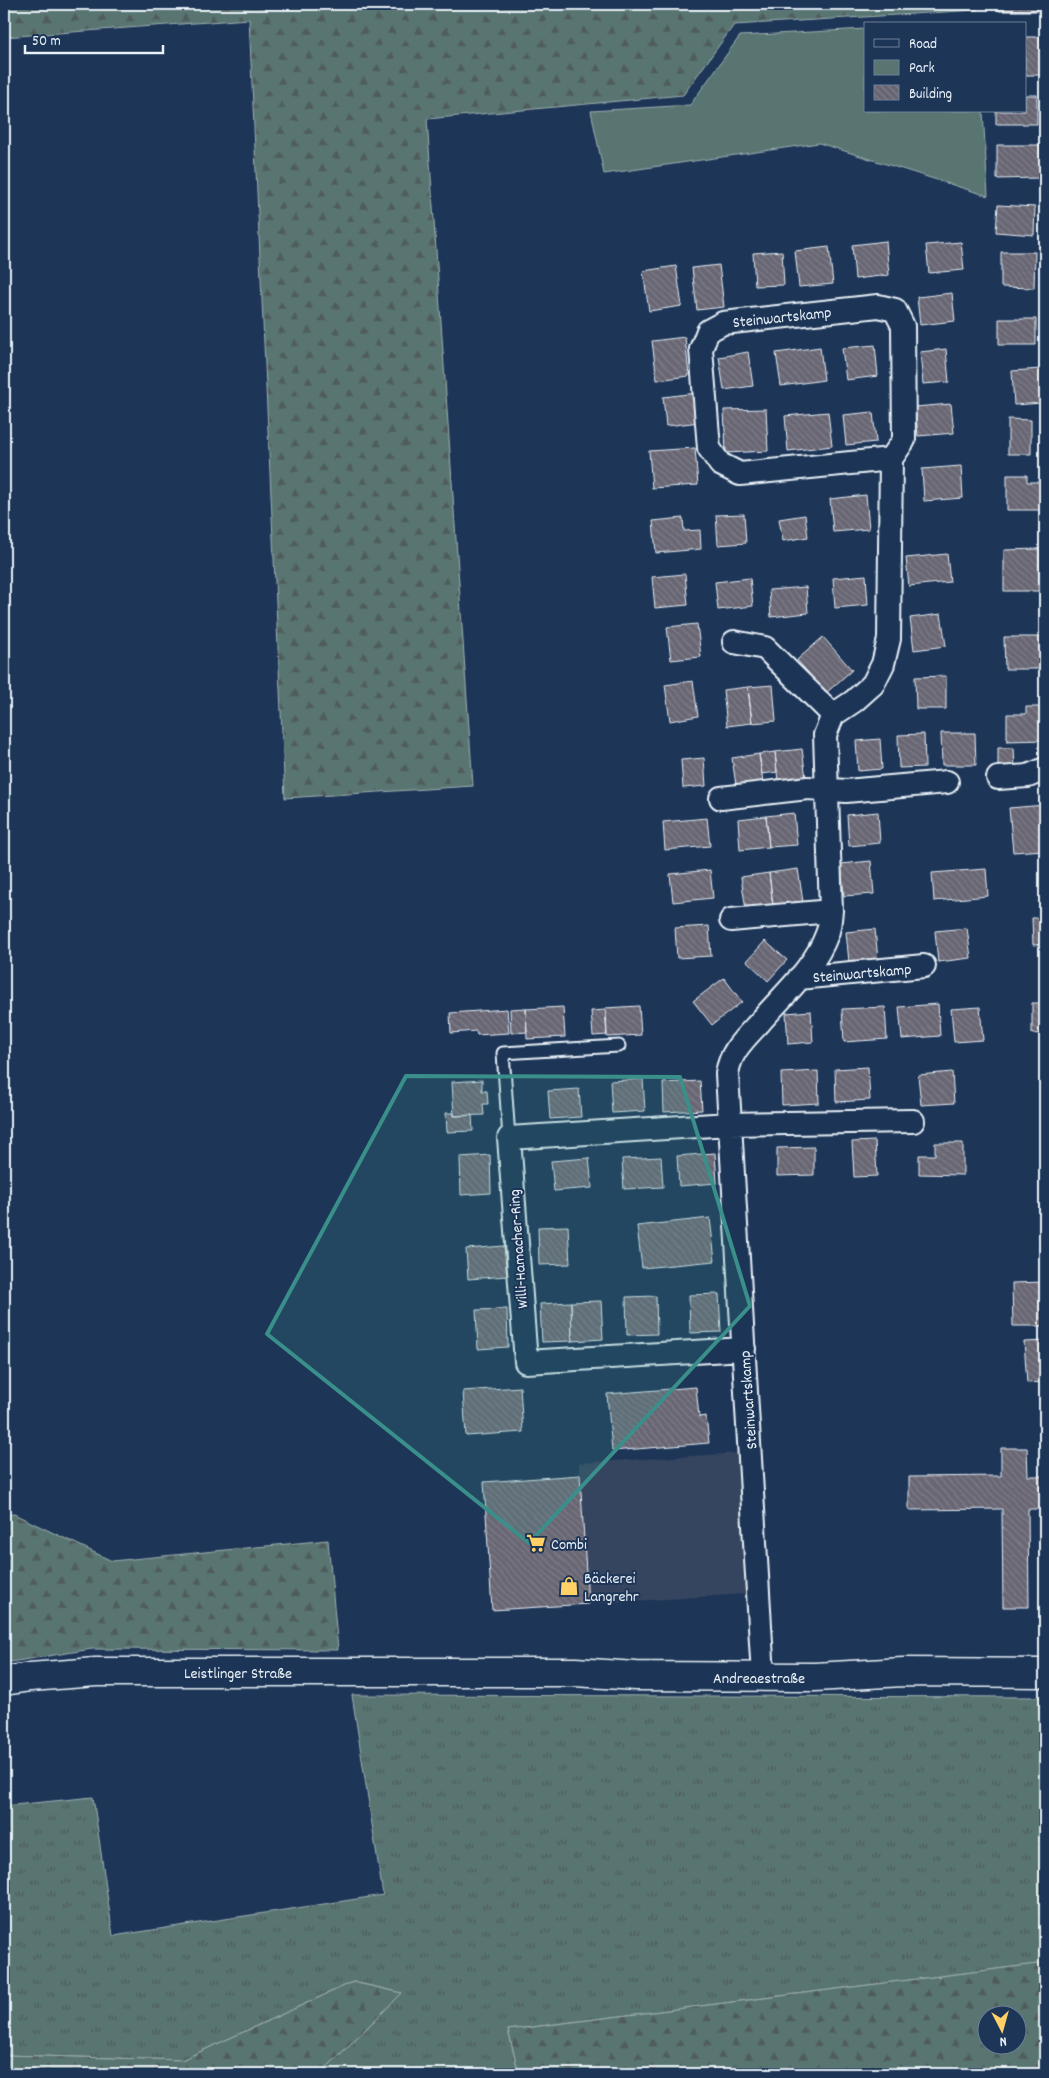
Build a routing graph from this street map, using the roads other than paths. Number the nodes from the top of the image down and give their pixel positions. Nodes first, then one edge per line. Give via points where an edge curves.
1 (891, 460) junction
2 (734, 642) dead end
3 (833, 716) junction
4 (1045, 769) edge
5 (998, 778) dead end
6 (947, 782) dead end
7 (826, 790) junction
8 (721, 798) dead end
9 (831, 911) junction
10 (731, 920) dead end
11 (924, 966) dead end
12 (799, 978) junction
13 (619, 1046) dead end
14 (913, 1121) dead end
15 (729, 1124) junction
16 (509, 1138) junction
17 (744, 1349) junction
18 (473, 1672) joint
19 (1045, 1673) edge
20 (764, 1676) junction
21 (4, 1681) edge

1 - 1 street, Steinwartskamp via 904,440 903,326 895,310 878,306 723,323 708,331 700,348 709,448 720,464 740,474
1 - 3 street via 889,639 884,664 872,684
2 - 3 street via 765,648
3 - 7 street, Steinwartskamp via 825,735
4 - 5 street via 1028,776
6 - 7 street
7 - 8 street via 808,788
7 - 9 street, Steinwartskamp
9 - 10 street
9 - 12 street, Steinwartskamp via 828,933
11 - 12 street, Steinwartskamp
12 - 15 street, Steinwartskamp via 737,1046 729,1061
13 - 16 lane via 503,1053
14 - 15 street
15 - 16 street
15 - 17 street, Steinwartskamp
16 - 17 street, Willi-Hamacher-Ring via 526,1362
17 - 20 street, Steinwartskamp
18 - 20 street, Andreaestraße
18 - 21 street, Leistlinger Straße via 96,1672
19 - 20 street, Andreaestraße via 903,1672

